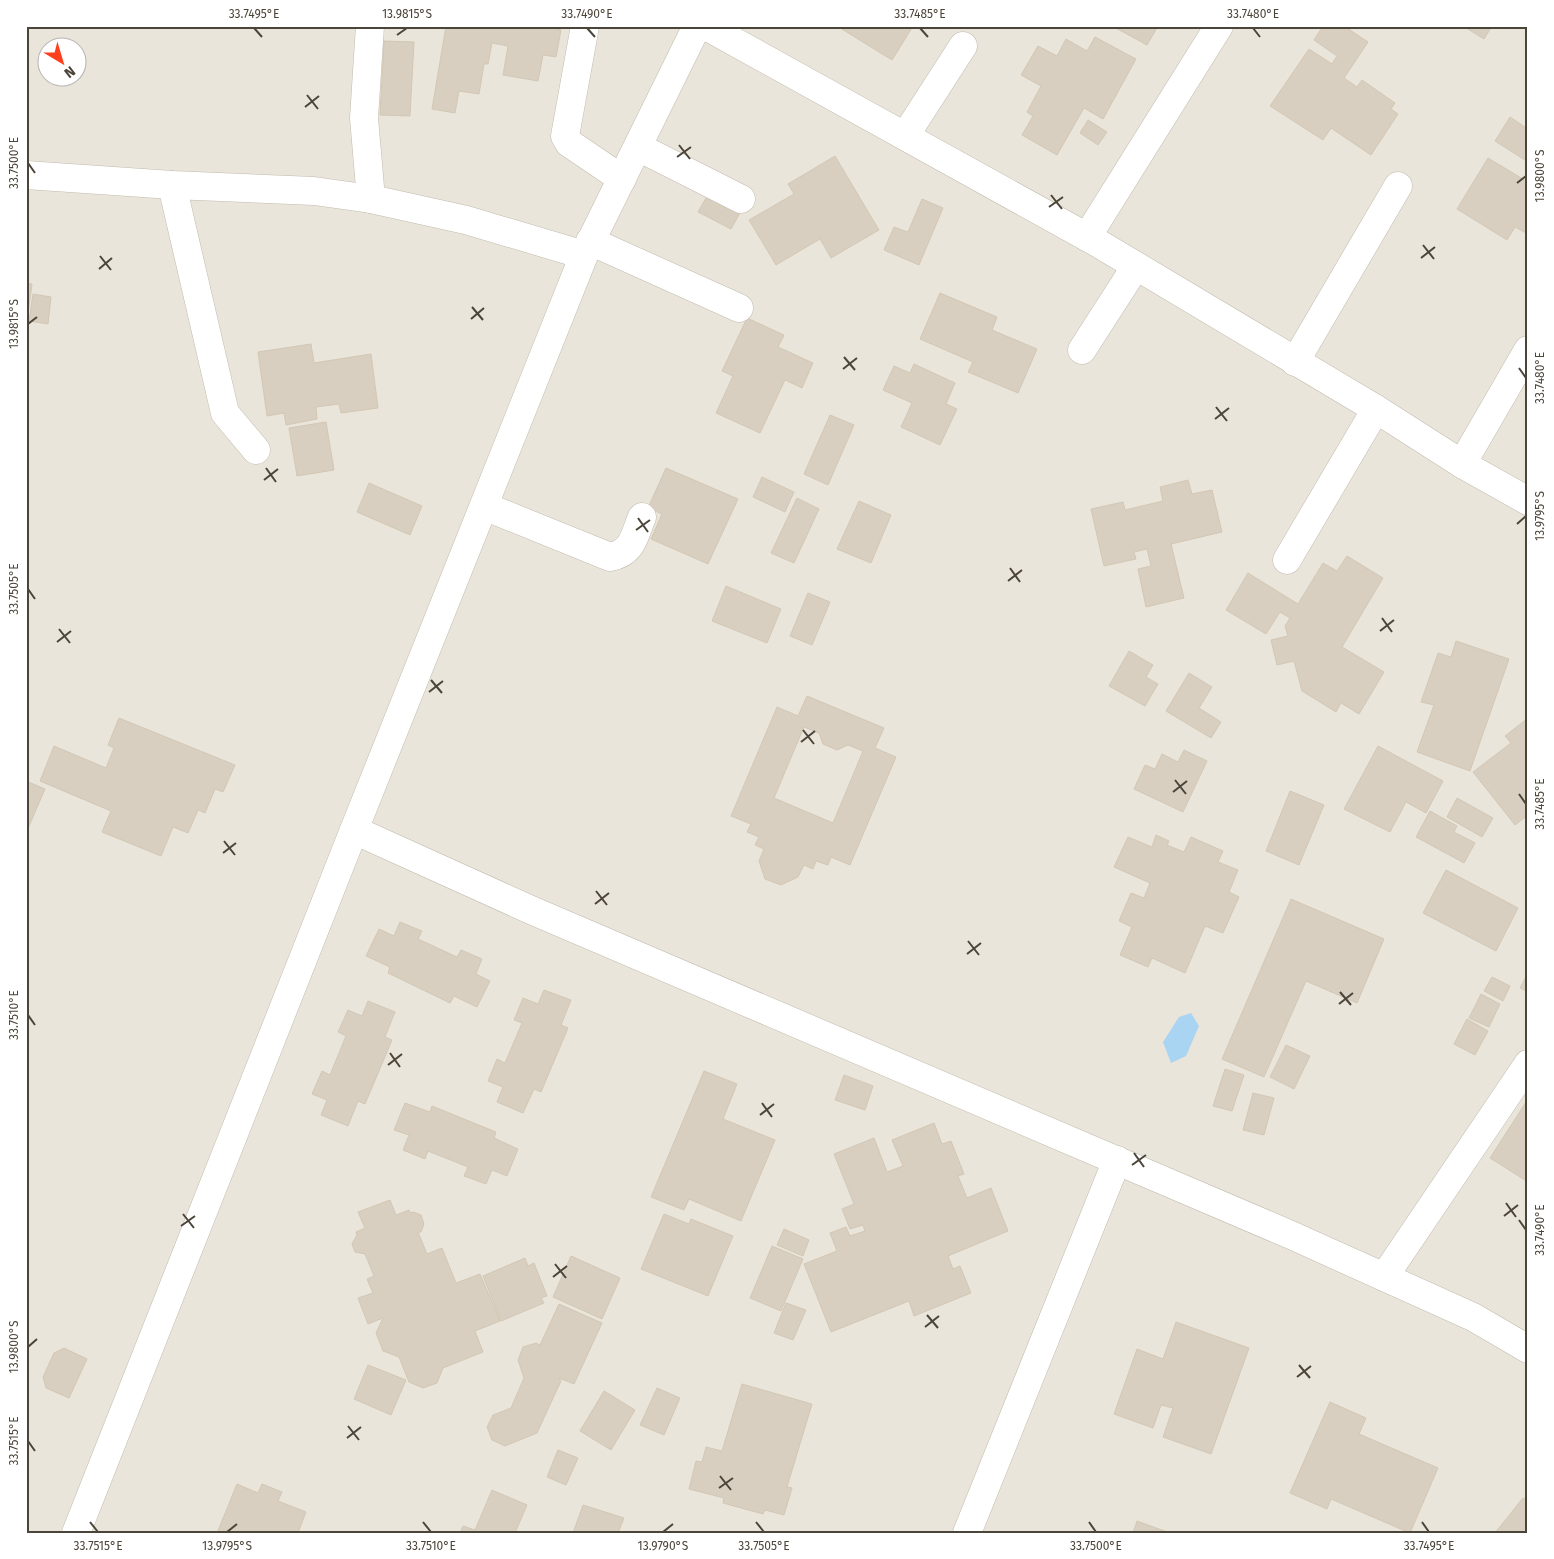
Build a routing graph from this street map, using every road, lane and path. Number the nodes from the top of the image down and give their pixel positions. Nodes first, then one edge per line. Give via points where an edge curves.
1 (370, 26) edge
2 (585, 26) edge
3 (697, 26) edge
4 (706, 26) edge
5 (1219, 26) edge
6 (963, 46) dead end
7 (905, 136) junction
8 (638, 147) junction
9 (26, 175) edge
10 (622, 179) junction
11 (172, 185) junction
12 (1398, 186) dead end
13 (371, 199) junction
14 (741, 199) dead end
15 (1087, 237) junction
16 (587, 248) junction
17 (1136, 266) junction
18 (739, 308) dead end
19 (1082, 350) dead end
20 (1528, 350) edge
21 (1295, 362) junction
22 (1376, 409) junction
23 (256, 450) dead end
24 (1462, 464) junction
25 (1528, 501) edge
26 (484, 506) junction
27 (642, 517) dead end
28 (1287, 560) dead end
29 (354, 830) junction
30 (1528, 1064) edge
31 (1117, 1160) junction
32 (1384, 1277) junction
33 (1528, 1349) edge
34 (76, 1533) edge
35 (967, 1533) edge

1 - 13 street via 364,118
2 - 10 street via 565,136 569,143
3 - 8 street
4 - 7 street
5 - 15 street
6 - 7 street
7 - 15 street
8 - 10 street
8 - 14 street
9 - 11 street
10 - 16 street
11 - 13 street via 314,191
11 - 23 street via 225,413
12 - 21 street
13 - 16 street
15 - 17 street
16 - 18 street
16 - 26 street
17 - 19 street
17 - 21 street
20 - 24 street
21 - 22 street
22 - 24 street
22 - 28 street
24 - 25 street
26 - 27 street via 610,557 621,555 630,548
26 - 29 street
29 - 31 street via 540,914
29 - 34 street
30 - 32 street
31 - 32 street
31 - 35 street
32 - 33 street via 1473,1318

